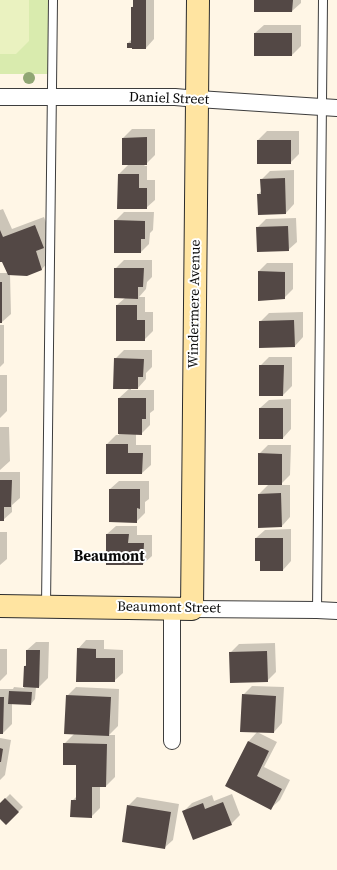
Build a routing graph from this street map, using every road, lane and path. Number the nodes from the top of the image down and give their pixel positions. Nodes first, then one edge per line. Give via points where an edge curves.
1 (53, 0) edge
2 (198, 0) edge
3 (323, 0) edge
4 (0, 97) edge
5 (52, 98) junction
6 (198, 100) junction
7 (330, 108) edge
8 (0, 606) edge
9 (46, 607) junction
10 (182, 608) junction
11 (316, 610) junction
12 (337, 610) edge
13 (172, 741) dead end

1 - 5 lane
2 - 6 street, Windermere Avenue
3 - 7 lane
4 - 5 street, Daniel Street
5 - 6 street, Daniel Street via 175,97
5 - 9 lane
6 - 7 street, Daniel Street
6 - 10 street, Windermere Avenue
7 - 11 lane
8 - 9 street, Beaumont Street
9 - 10 street, Beaumont Street
10 - 11 street, Beaumont Street
10 - 13 street
11 - 12 street, Beaumont Street

